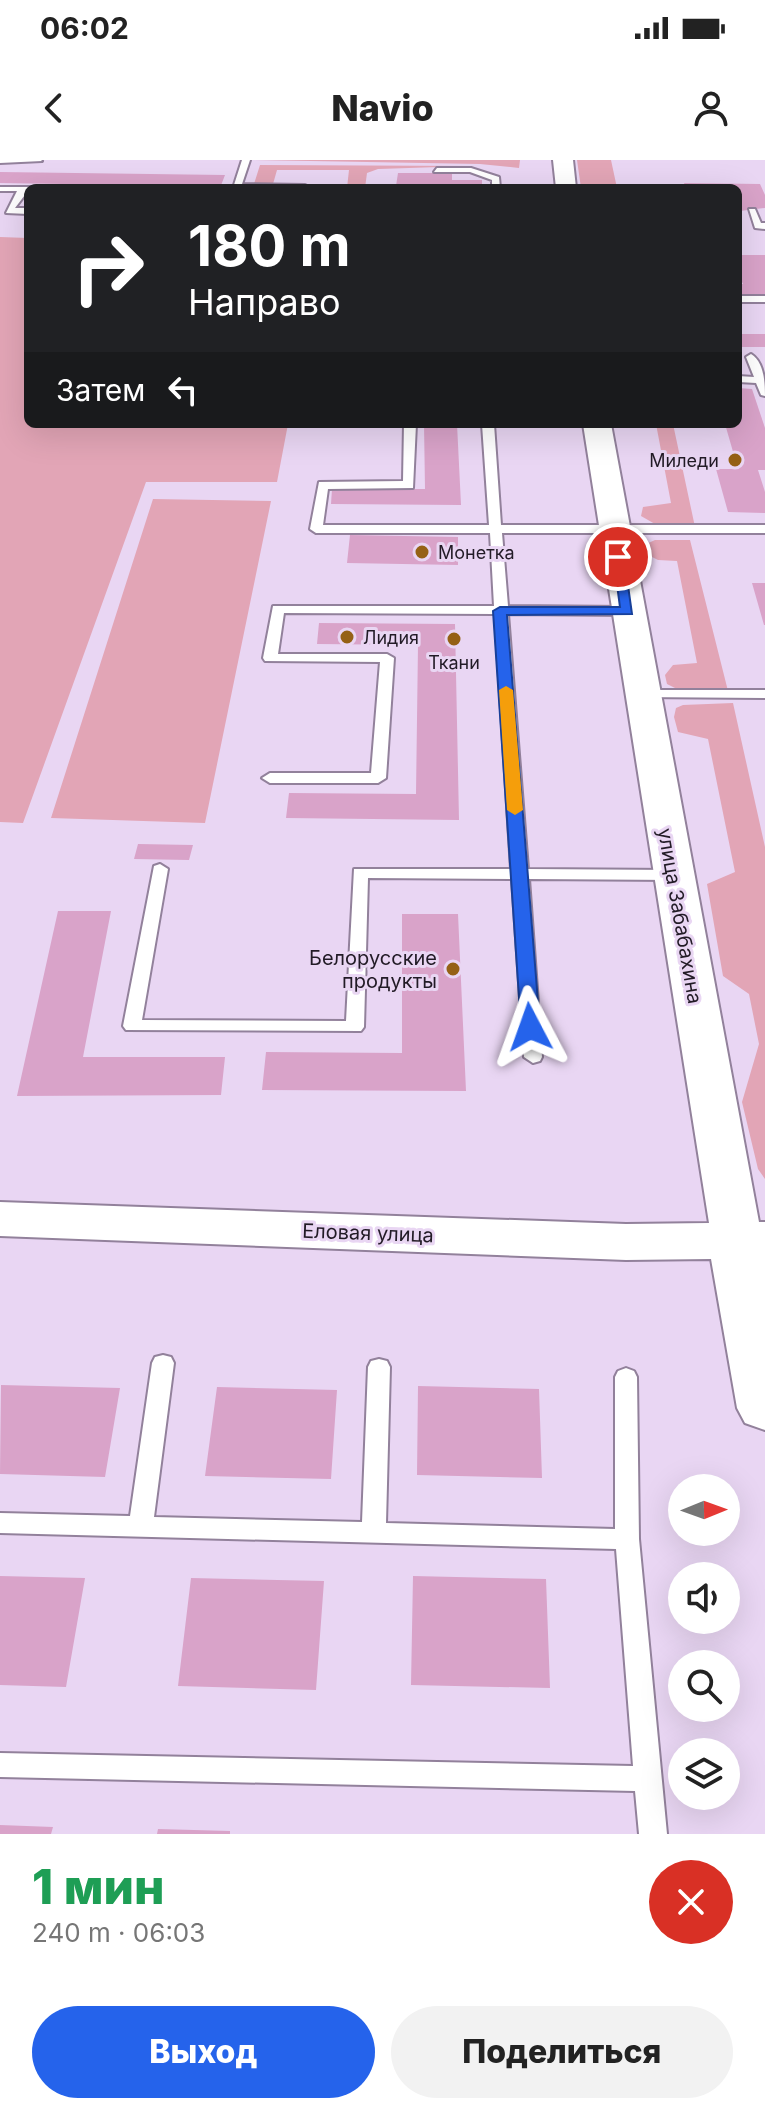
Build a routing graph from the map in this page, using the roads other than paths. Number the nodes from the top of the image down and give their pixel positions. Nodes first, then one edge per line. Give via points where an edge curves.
1 (246, 160) edge
2 (563, 160) edge
3 (4, 161) edge
4 (37, 163) edge
5 (437, 170) dead end
6 (238, 184) edge
7 (496, 184) edge
8 (566, 184) edge
9 (0, 189) edge
10 (24, 189) edge
11 (24, 190) edge
12 (24, 211) edge
13 (752, 211) dead end
14 (765, 226) edge
15 (742, 299) edge
16 (765, 299) edge
17 (751, 357) dead end
18 (742, 379) edge
19 (762, 381) edge
20 (765, 393) edge
21 (410, 428) edge
22 (488, 428) edge
23 (598, 428) edge
24 (494, 528) junction
25 (613, 529) junction
26 (765, 529) edge
27 (500, 611) junction
28 (627, 611) junction
29 (642, 694) junction
30 (765, 694) edge
31 (270, 778) dead end
32 (160, 869) dead end
33 (519, 874) junction
34 (674, 875) junction
35 (533, 1057) dead end
36 (0, 1219) edge
37 (751, 1240) edge
38 (163, 1363) dead end
39 (379, 1367) dead end
40 (626, 1377) dead end
41 (765, 1408) edge
42 (0, 1523) edge
43 (141, 1527) junction
44 (374, 1532) junction
45 (627, 1539) junction
46 (0, 1765) edge
47 (648, 1779) junction
48 (653, 1834) edge

1 - 6 lane
2 - 8 street
3 - 4 lane
5 - 7 lane via 471,170 496,179
9 - 10 lane
11 - 12 lane via 9,211
13 - 14 lane via 758,226
15 - 16 lane
17 - 19 lane
18 - 19 lane
19 - 20 lane
21 - 24 lane via 409,485 323,485 316,529
22 - 24 lane
23 - 25 street, улица Забабахина
24 - 25 lane
24 - 27 lane
25 - 26 lane
25 - 28 street, улица Забабахина
27 - 28 lane
27 - 31 lane via 278,609 270,658 387,658 378,778
27 - 33 lane
28 - 29 street, улица Забабахина
29 - 30 lane
29 - 34 street, улица Забабахина
32 - 33 lane via 132,1026 355,1027 360,873
33 - 34 lane
33 - 35 lane
34 - 37 street, улица Забабахина
36 - 37 street, Еловая улица via 626,1242
37 - 41 street, улица Забабахина via 737,1271
38 - 43 lane
39 - 44 lane
40 - 45 lane
42 - 43 lane
43 - 44 lane
44 - 45 lane
45 - 47 lane
46 - 47 lane
47 - 48 lane

